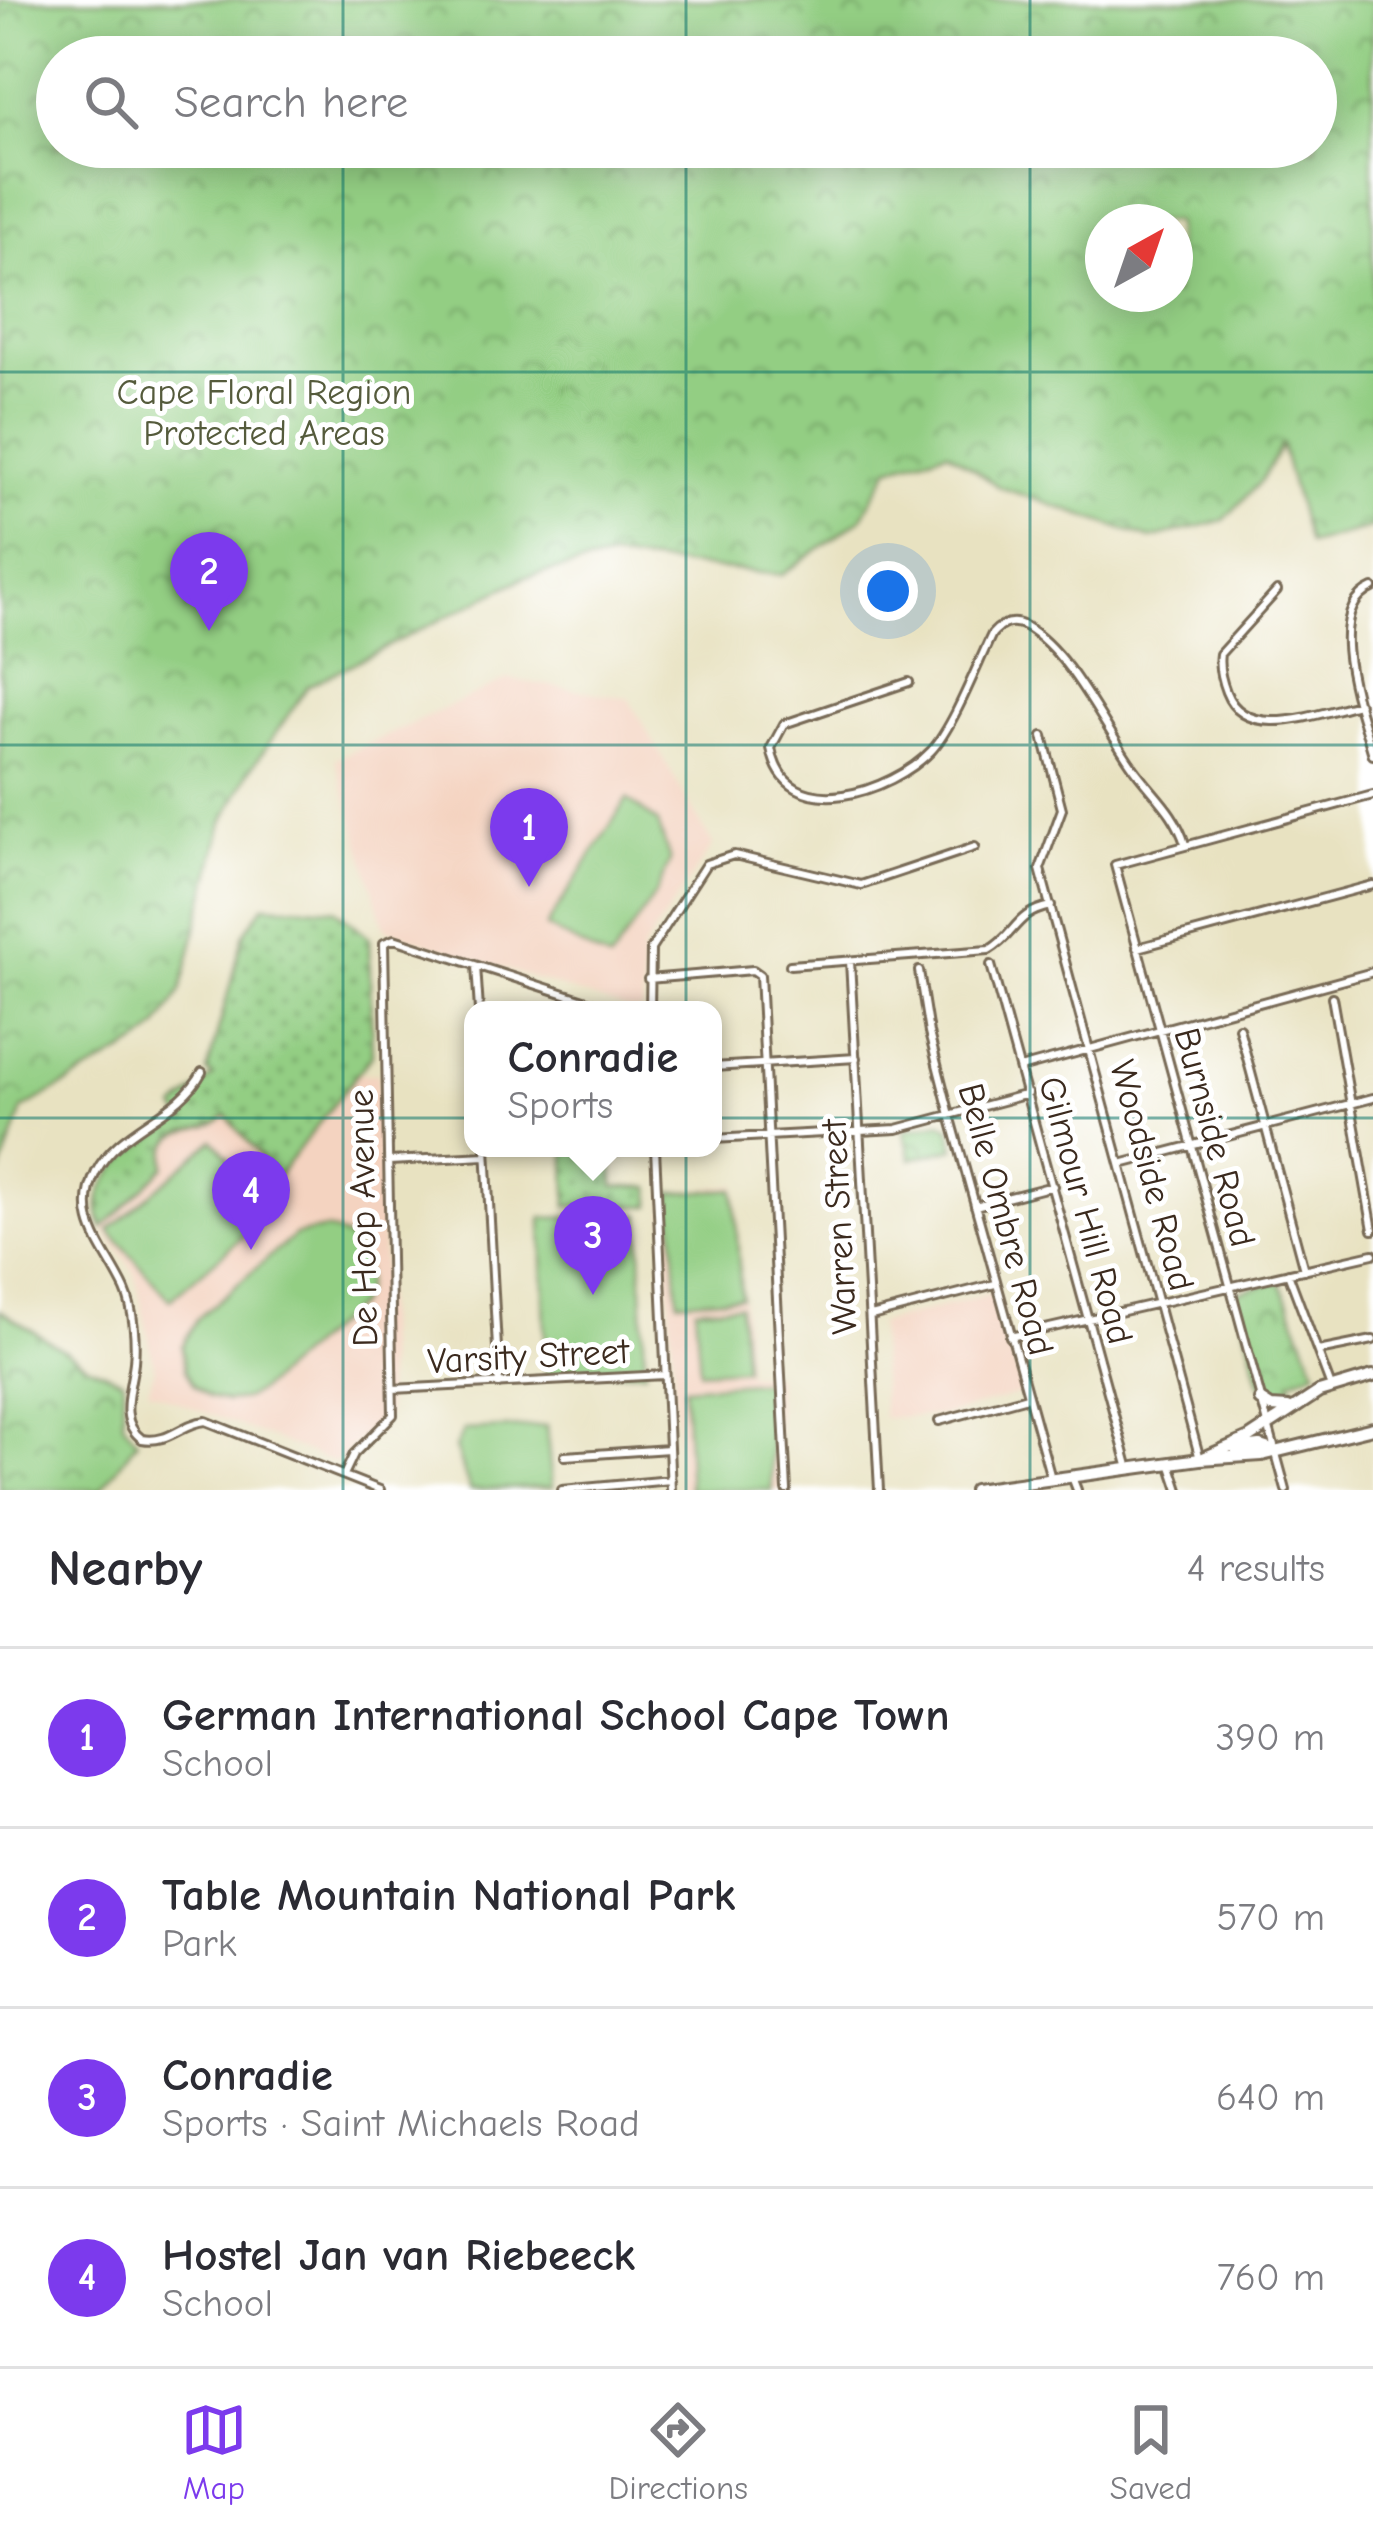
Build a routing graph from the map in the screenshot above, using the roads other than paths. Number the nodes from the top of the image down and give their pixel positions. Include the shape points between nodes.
1 (1373, 588) edge
2 (1276, 591) dead end
3 (909, 682) dead end
4 (1359, 704) junction
5 (1043, 736) dead end
6 (1373, 755) edge
7 (1373, 795) edge
8 (1186, 845) junction
9 (975, 847) dead end
10 (1373, 885) edge
11 (1051, 906) junction
12 (1137, 948) junction
13 (850, 961) junction
14 (790, 965) dead end
15 (991, 965) dead end
16 (476, 966) junction
17 (919, 971) dead end
18 (1373, 972) edge
19 (648, 979) junction
20 (570, 996) junction
21 (1332, 997) dead end
22 (478, 1001) edge
23 (569, 1001) edge
24 (586, 1001) edge
25 (649, 1001) edge
26 (1238, 1028) dead end
27 (1159, 1029) junction
28 (1090, 1048) junction
29 (856, 1058) junction
30 (765, 1065) junction
31 (722, 1067) edge
32 (1020, 1068) junction
33 (202, 1072) dead end
34 (1028, 1094) junction
35 (1373, 1099) edge
36 (1351, 1105) junction
37 (950, 1115) junction
38 (1265, 1126) junction
39 (860, 1131) junction
40 (769, 1136) junction
41 (722, 1139) edge
42 (1191, 1146) junction
43 (464, 1154) edge
44 (486, 1157) edge
45 (655, 1157) edge
46 (388, 1161) junction
47 (1121, 1164) junction
48 (1054, 1186) junction
49 (975, 1206) junction
50 (1373, 1230) edge
51 (1373, 1254) edge
52 (1304, 1270) junction
53 (1288, 1273) junction
54 (996, 1284) junction
55 (1229, 1288) junction
56 (1160, 1304) junction
57 (871, 1316) junction
58 (1089, 1319) junction
59 (1010, 1337) junction
60 (1373, 1340) edge
61 (1318, 1351) junction
62 (666, 1375) junction
63 (1373, 1376) edge
64 (499, 1384) junction
65 (1331, 1387) junction
66 (393, 1390) junction
67 (1027, 1396) junction
68 (1260, 1400) junction
69 (1291, 1407) junction
70 (939, 1421) dead end
71 (1267, 1425) junction
72 (1373, 1428) edge
73 (1227, 1448) junction
74 (669, 1449) junction
75 (1275, 1451) junction
76 (565, 1456) dead end
77 (1200, 1459) junction
78 (1170, 1463) junction
79 (1129, 1469) junction
80 (344, 1475) junction
81 (1072, 1477) junction
82 (671, 1480) junction
83 (1052, 1480) junction
84 (995, 1489) edge
85 (380, 1490) edge
86 (562, 1490) edge
87 (671, 1490) edge
88 (787, 1490) edge
89 (879, 1490) edge
90 (974, 1490) edge
91 (1076, 1490) edge
92 (1179, 1490) edge
93 (1286, 1490) edge

1 - 4 street via 1354,602 1345,642
2 - 4 street via 1220,654 1231,702 1262,722
3 - 8 street via 784,724 772,748 781,774 794,789 819,796 854,793 907,771 938,742 992,634 1016,623 1074,677 1177,820
4 - 6 street
5 - 11 street, Woodside Road via 1062,809 1040,864
7 - 8 street
8 - 12 street, Burnside Road via 1115,863
9 - 19 street via 861,885 734,855 714,859 651,950
10 - 12 street
11 - 13 street via 1024,914 989,950
11 - 28 street, Woodside Road
12 - 27 street, Burnside Road
13 - 14 street
13 - 29 street, Warren Street
15 - 32 street, Gilmour Hill Road
16 - 20 street
16 - 22 street
16 - 46 street, De Hoop Avenue via 385,941
17 - 37 street, Belle Ombre Road
18 - 27 street
19 - 25 street
19 - 30 street via 758,972
20 - 23 street
20 - 24 street
21 - 36 street
26 - 38 street
27 - 28 street
27 - 42 street, Burnside Road
28 - 32 street
28 - 47 street, Woodside Road
29 - 30 street
29 - 39 street, Warren Street
30 - 31 street
30 - 40 street
32 - 34 street, Gilmour Hill Road
33 - 80 street via 189,1093 112,1150 88,1194 92,1234 130,1309 130,1426 142,1439 159,1441 206,1421
34 - 37 street
34 - 48 street, Gilmour Hill Road
35 - 36 street
36 - 38 street
36 - 50 street
37 - 39 street
37 - 49 street, Belle Ombre Road
38 - 42 street
38 - 52 street
39 - 40 street
39 - 57 street, Warren Street
40 - 41 street
40 - 88 street
42 - 47 street
42 - 55 street, Burnside Road
43 - 46 street
44 - 64 street
45 - 62 street
46 - 66 street, De Hoop Avenue
47 - 56 street, Woodside Road
48 - 49 street
48 - 58 street, Gilmour Hill Road
49 - 54 street, Belle Ombre Road
51 - 52 street
52 - 53 street
53 - 55 street
53 - 61 street
54 - 57 street
54 - 59 street, Belle Ombre Road
55 - 56 street
55 - 68 street, Burnside Road
56 - 58 street
56 - 77 street, Woodside Road
57 - 89 street, Warren Street
58 - 59 street
58 - 79 street, Gilmour Hill Road
59 - 67 street, Belle Ombre Road
60 - 61 street
61 - 65 street
62 - 64 street, Varsity Street
62 - 74 street
63 - 65 main road
64 - 66 street, Varsity Street
65 - 69 main road
66 - 80 street, De Hoop Avenue via 391,1420 354,1454
67 - 70 street
67 - 83 street, Belle Ombre Road
68 - 69 main road
68 - 71 street, Burnside Road
69 - 71 main road
71 - 73 main road
71 - 75 street, Burnside Road
72 - 75 main road
73 - 75 main road
73 - 77 main road
74 - 76 street
74 - 82 street
75 - 77 main road
75 - 93 street, Burnside Road
77 - 78 main road
78 - 79 main road
78 - 92 street
79 - 81 main road
80 - 85 street
81 - 83 main road
81 - 91 street
82 - 86 street
82 - 87 street
83 - 84 main road
84 - 90 main road

